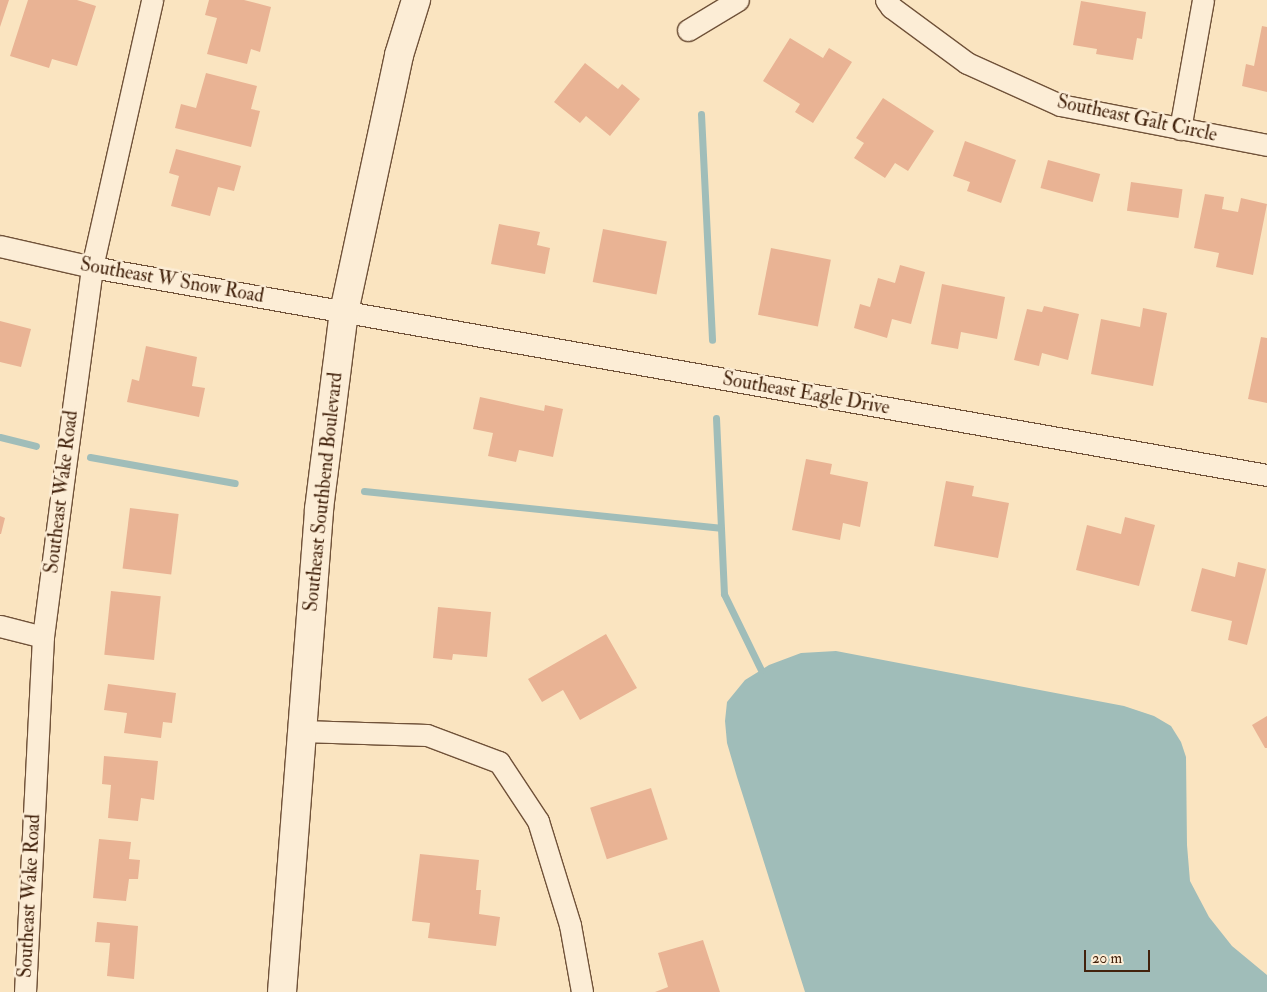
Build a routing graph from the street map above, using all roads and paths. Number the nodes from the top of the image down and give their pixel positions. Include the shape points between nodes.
1 (152, 0) edge
2 (416, 0) edge
3 (738, 0) edge
4 (886, 0) edge
5 (1203, 0) edge
6 (688, 30) dead end
7 (1180, 129) junction
8 (1267, 145) edge
9 (0, 246) edge
10 (92, 268) junction
11 (344, 312) junction
12 (1267, 475) edge
13 (0, 626) edge
14 (43, 637) junction
15 (301, 730) junction
16 (24, 992) edge
17 (282, 992) edge
18 (582, 992) edge

1 - 10 street, Southeast Wake Road
2 - 11 street, Southeast Southbend Boulevard via 399,55
3 - 6 street
4 - 7 street, Southeast Galt Circle via 967,63 1060,105
5 - 7 street
7 - 8 street, Southeast Galt Circle
9 - 10 street, Southeast W Snow Road
10 - 11 street, Southeast W Snow Road
10 - 14 street, Southeast Wake Road
11 - 12 street, Southeast Eagle Drive
11 - 15 street, Southeast Southbend Boulevard via 319,509
13 - 14 street
14 - 16 street, Southeast Wake Road
15 - 17 street, Southeast Southbend Boulevard
15 - 18 street via 427,735 499,762 538,821 570,925

